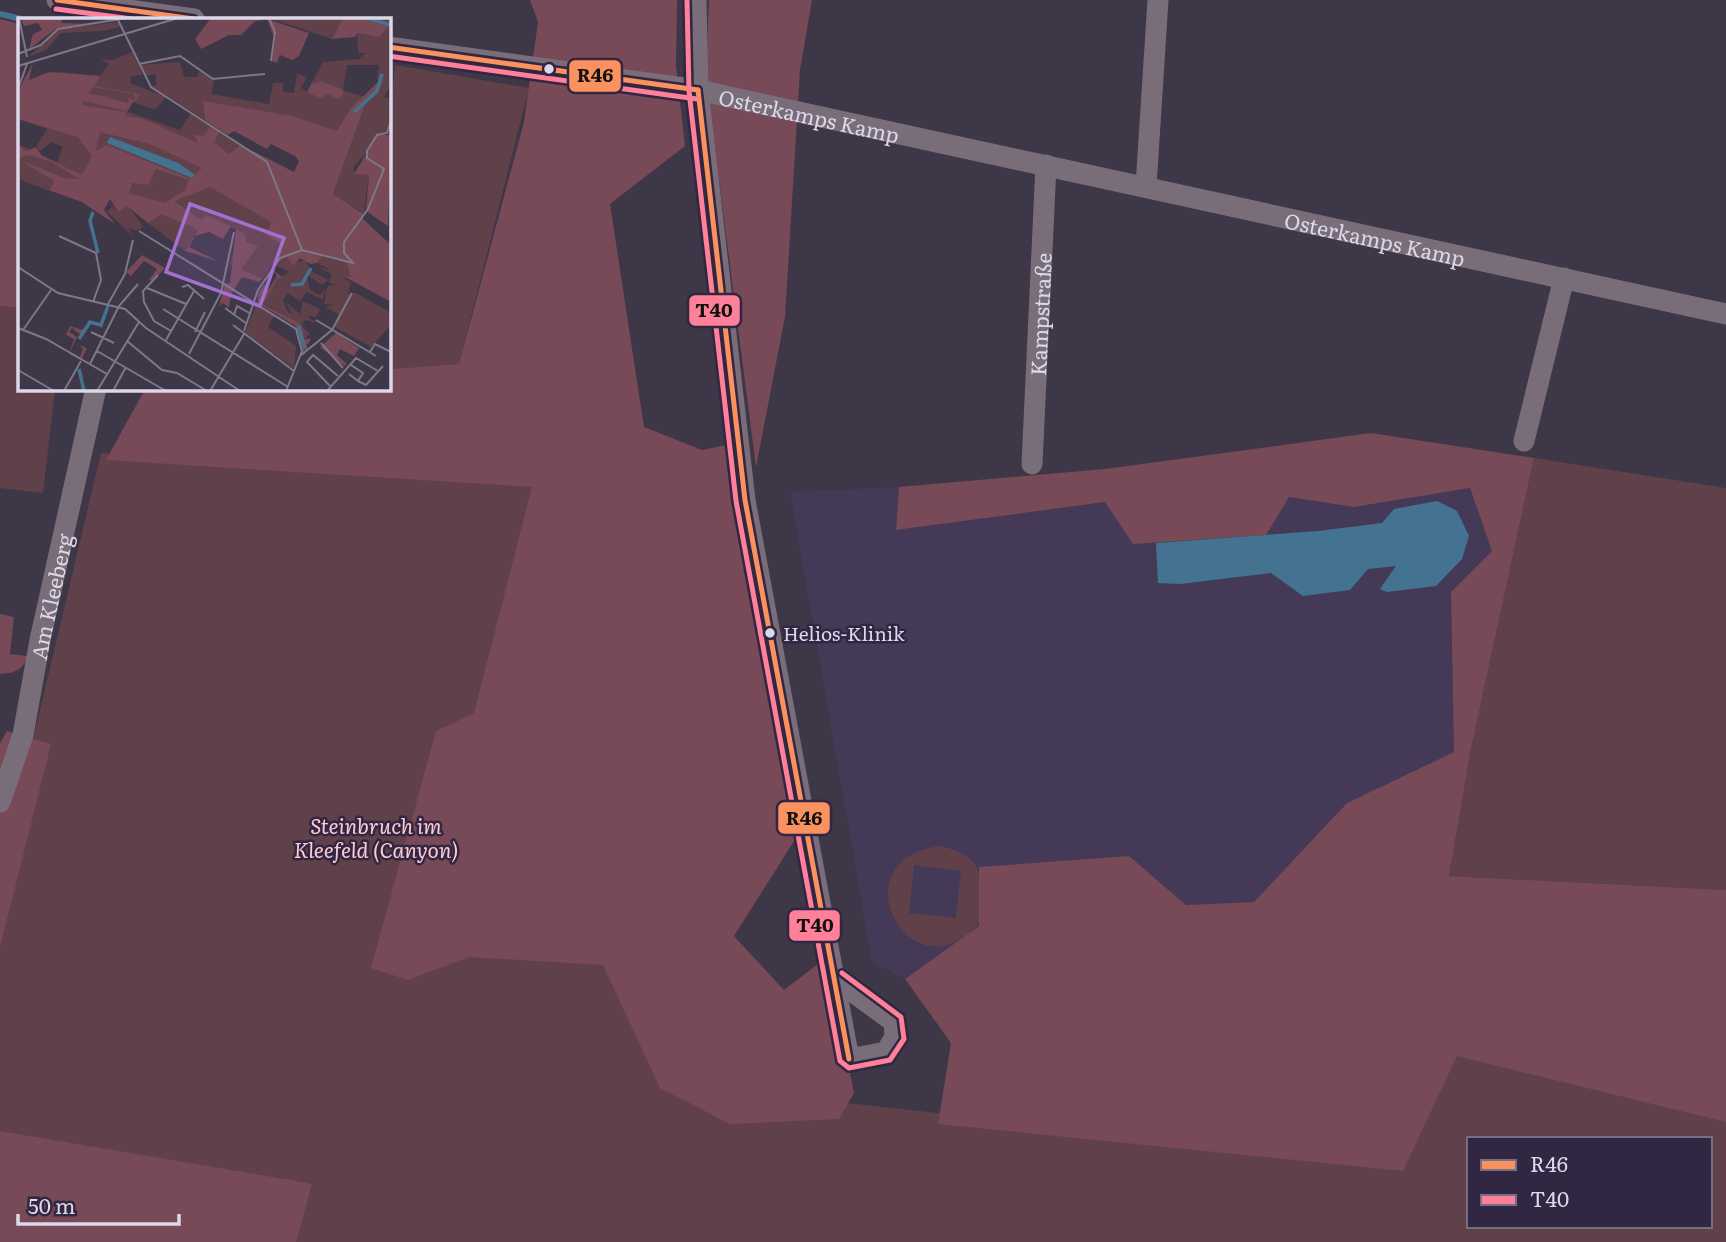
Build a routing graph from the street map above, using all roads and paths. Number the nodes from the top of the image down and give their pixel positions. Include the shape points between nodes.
1 (696, 0) edge
2 (1157, 0) edge
3 (69, 5) edge
4 (185, 18) edge
5 (390, 47) edge
6 (698, 90) junction
7 (1046, 165) junction
8 (1146, 186) junction
9 (1564, 278) junction
10 (1726, 314) edge
11 (96, 390) edge
12 (1524, 441) dead end
13 (1032, 464) dead end
14 (0, 802) edge
15 (834, 978) dead end

1 - 6 street
2 - 8 street
3 - 4 street
5 - 6 street, Osterkamps Kamp
6 - 7 street, Osterkamps Kamp
6 - 15 street via 745,500
7 - 8 street, Osterkamps Kamp
7 - 13 street, Kampstraße
8 - 9 street, Osterkamps Kamp
9 - 10 street, Osterkamps Kamp
9 - 12 street
11 - 14 street, Am Kleeberg via 23,735

